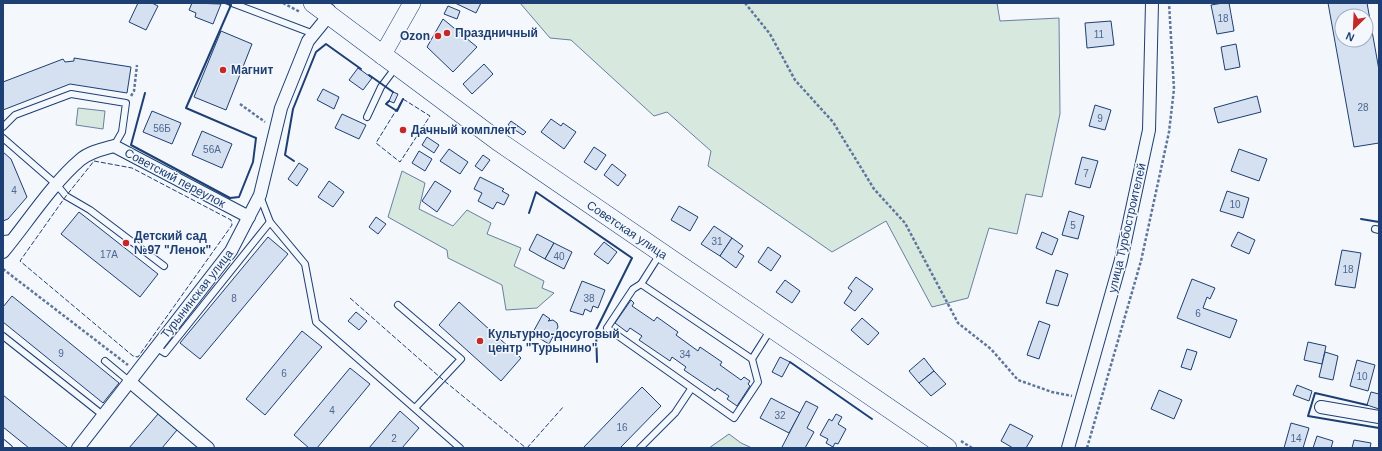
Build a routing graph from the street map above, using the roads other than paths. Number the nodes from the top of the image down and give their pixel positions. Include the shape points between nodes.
1 (232, 3) edge
2 (313, 3) edge
3 (412, 3) edge
4 (1152, 3) edge
5 (329, 9) edge
6 (314, 34) junction
7 (389, 61) junction
8 (367, 117) dead end
9 (3, 127) edge
10 (3, 138) edge
11 (114, 146) junction
12 (57, 185) junction
13 (260, 195) junction
14 (249, 217) junction
15 (270, 222) junction
16 (15, 238) junction
17 (3, 239) edge
18 (3, 252) edge
19 (661, 253) junction
20 (164, 266) dead end
21 (641, 284) junction
22 (398, 305) dead end
23 (772, 328) junction
24 (3, 336) edge
25 (155, 347) junction
26 (752, 359) junction
27 (105, 361) dead end
28 (129, 381) junction
29 (691, 389) junction
30 (1321, 407) dead end
31 (415, 408) junction
32 (104, 416) junction
33 (1379, 418) edge
34 (3, 443) edge
35 (9, 448) edge
36 (78, 448) edge
37 (208, 448) edge
38 (460, 448) edge
39 (640, 448) edge
40 (947, 448) edge
41 (1068, 448) edge

1 - 6 lane
2 - 5 main road, Советская улица
3 - 7 street
4 - 41 street, улица Турбостроителей via 1149,130 1121,260
5 - 6 street, Турынинская улица
5 - 7 main road, Советская улица
6 - 13 street, Турынинская улица via 308,41 281,108
7 - 8 lane via 381,87
7 - 19 main road, Советская улица via 498,141
9 - 11 lane via 15,115 71,94 126,103 122,132
10 - 12 lane
11 - 12 street, Советский переулок via 81,159
11 - 14 street, Советский переулок
12 - 16 street, Советский переулок
12 - 20 lane via 66,196 90,210
13 - 14 street, Турынинская улица
13 - 15 lane
14 - 25 street, Турынинская улица via 231,251
15 - 25 lane via 165,353
15 - 31 lane via 304,264 316,322
16 - 17 lane
16 - 18 street, Советский переулок
19 - 21 lane
19 - 23 main road, Советская улица
21 - 26 lane
21 - 29 lane via 633,289 607,328
22 - 31 lane via 460,359
23 - 26 lane
23 - 40 main road, Советская улица
24 - 32 lane
25 - 28 street, Турынинская улица
26 - 29 lane via 758,382 734,418
27 - 28 lane
28 - 32 street, Турынинская улица
28 - 37 street
29 - 39 lane via 675,413
30 - 33 street
31 - 38 lane
32 - 36 street, Турынинская улица
34 - 35 lane

